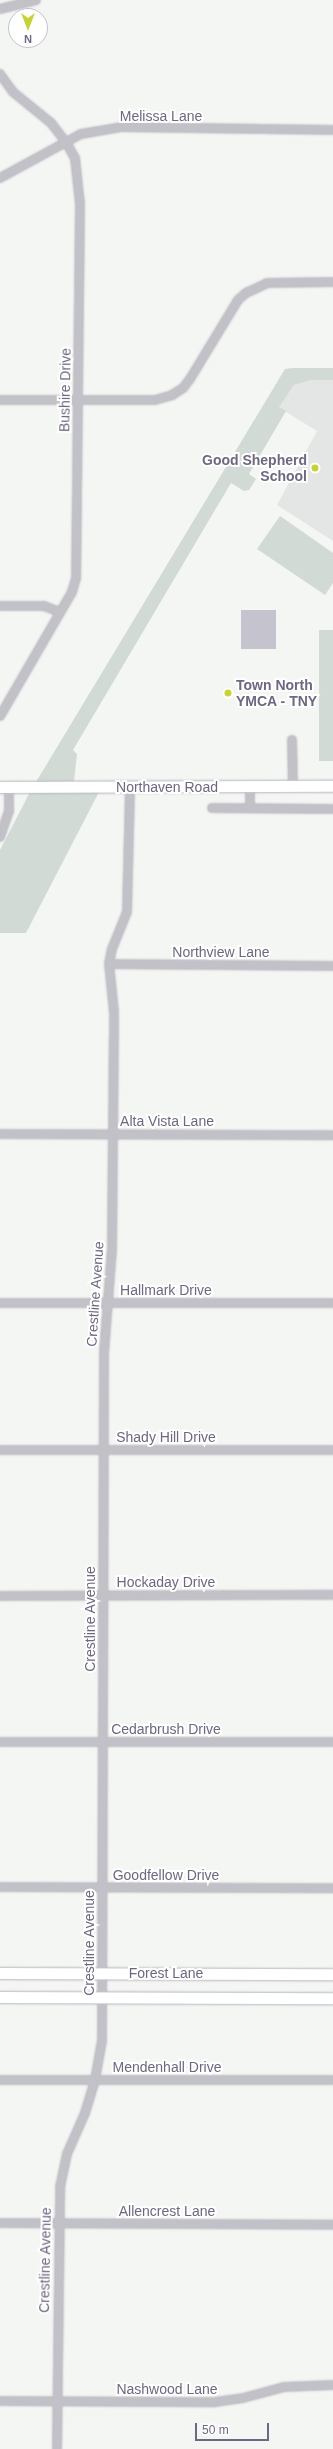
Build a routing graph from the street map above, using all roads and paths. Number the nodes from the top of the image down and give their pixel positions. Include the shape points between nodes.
1 (36, 0) edge
2 (0, 9) edge
3 (0, 74) edge
4 (333, 130) edge
5 (66, 142) junction
6 (0, 178) edge
7 (333, 282) edge
8 (0, 400) edge
9 (78, 401) junction
10 (0, 606) edge
11 (60, 612) junction
12 (0, 716) edge
13 (292, 740) dead end
14 (333, 786) edge
15 (4, 787) edge
16 (130, 787) junction
17 (250, 787) junction
18 (293, 787) junction
19 (212, 808) dead end
20 (250, 808) junction
21 (333, 808) edge
22 (0, 837) edge
23 (109, 964) junction
24 (333, 966) edge
25 (0, 1134) edge
26 (113, 1134) junction
27 (333, 1135) edge
28 (0, 1303) edge
29 (108, 1303) junction
30 (333, 1303) edge
31 (0, 1450) edge
32 (103, 1450) junction
33 (333, 1450) edge
34 (333, 1595) edge
35 (0, 1596) edge
36 (103, 1596) junction
37 (0, 1742) edge
38 (102, 1742) junction
39 (333, 1742) edge
40 (0, 1887) edge
41 (102, 1888) junction
42 (333, 1888) edge
43 (0, 1973) edge
44 (102, 1973) junction
45 (333, 1974) edge
46 (102, 1997) junction
47 (0, 1998) edge
48 (333, 1998) edge
49 (0, 2080) edge
50 (95, 2080) junction
51 (333, 2080) edge
52 (0, 2223) edge
53 (58, 2223) junction
54 (333, 2226) edge
55 (333, 2385) edge
56 (0, 2401) edge
57 (58, 2402) junction
58 (57, 2449) edge

1 - 2 street
3 - 5 street, Bushire Drive via 13,92 51,123
4 - 5 street, Melissa Lane via 122,128 81,134
5 - 6 street, Melissa Lane
5 - 9 street, Bushire Drive via 75,158 78,176
7 - 9 street via 267,283 246,293 238,300 190,379 183,388 172,395 155,400
8 - 9 street
9 - 11 street, Bushire Drive via 76,578 72,592
10 - 11 street via 44,606
11 - 12 street, Bushire Drive
13 - 18 street
14 - 18 main road, Northaven Road
15 - 16 main road, Northaven Road
15 - 22 street via 9,811
16 - 17 main road, Northaven Road
16 - 23 street, Crestline Avenue via 127,912 112,949
17 - 18 main road, Northaven Road
17 - 20 street
19 - 20 street
20 - 21 street
23 - 24 street, Northview Lane
23 - 26 street, Crestline Avenue via 114,1012
25 - 26 street, Alta Vista Lane
26 - 27 street, Alta Vista Lane
26 - 29 street, Crestline Avenue via 112,1249
28 - 29 street, Hallmark Drive
29 - 30 street, Hallmark Drive
29 - 32 street, Crestline Avenue via 104,1353
31 - 32 street, Shady Hill Drive
32 - 33 street, Shady Hill Drive
32 - 36 street, Crestline Avenue
34 - 36 street, Hockaday Drive
35 - 36 street, Hockaday Drive
36 - 38 street, Crestline Avenue
37 - 38 street, Cedarbrush Drive
38 - 39 street, Cedarbrush Drive
38 - 41 street, Crestline Avenue
40 - 41 street, Goodfellow Drive
41 - 42 street, Goodfellow Drive
41 - 44 street, Crestline Avenue
43 - 44 main road, Forest Lane
44 - 45 main road, Forest Lane
44 - 46 street, Crestline Avenue
46 - 47 main road, Forest Lane
46 - 48 main road, Forest Lane
46 - 50 street, Crestline Avenue via 102,2041
49 - 50 street, Mendenhall Drive
50 - 51 street, Mendenhall Drive
50 - 53 street, Crestline Avenue via 68,2154 60,2187
52 - 53 street, Allencrest Lane
53 - 54 street, Allencrest Lane
53 - 57 street, Crestline Avenue
55 - 57 street, Nashwood Lane via 284,2387 243,2398 215,2402
56 - 57 street, Nashwood Lane
57 - 58 street, Crestline Avenue

